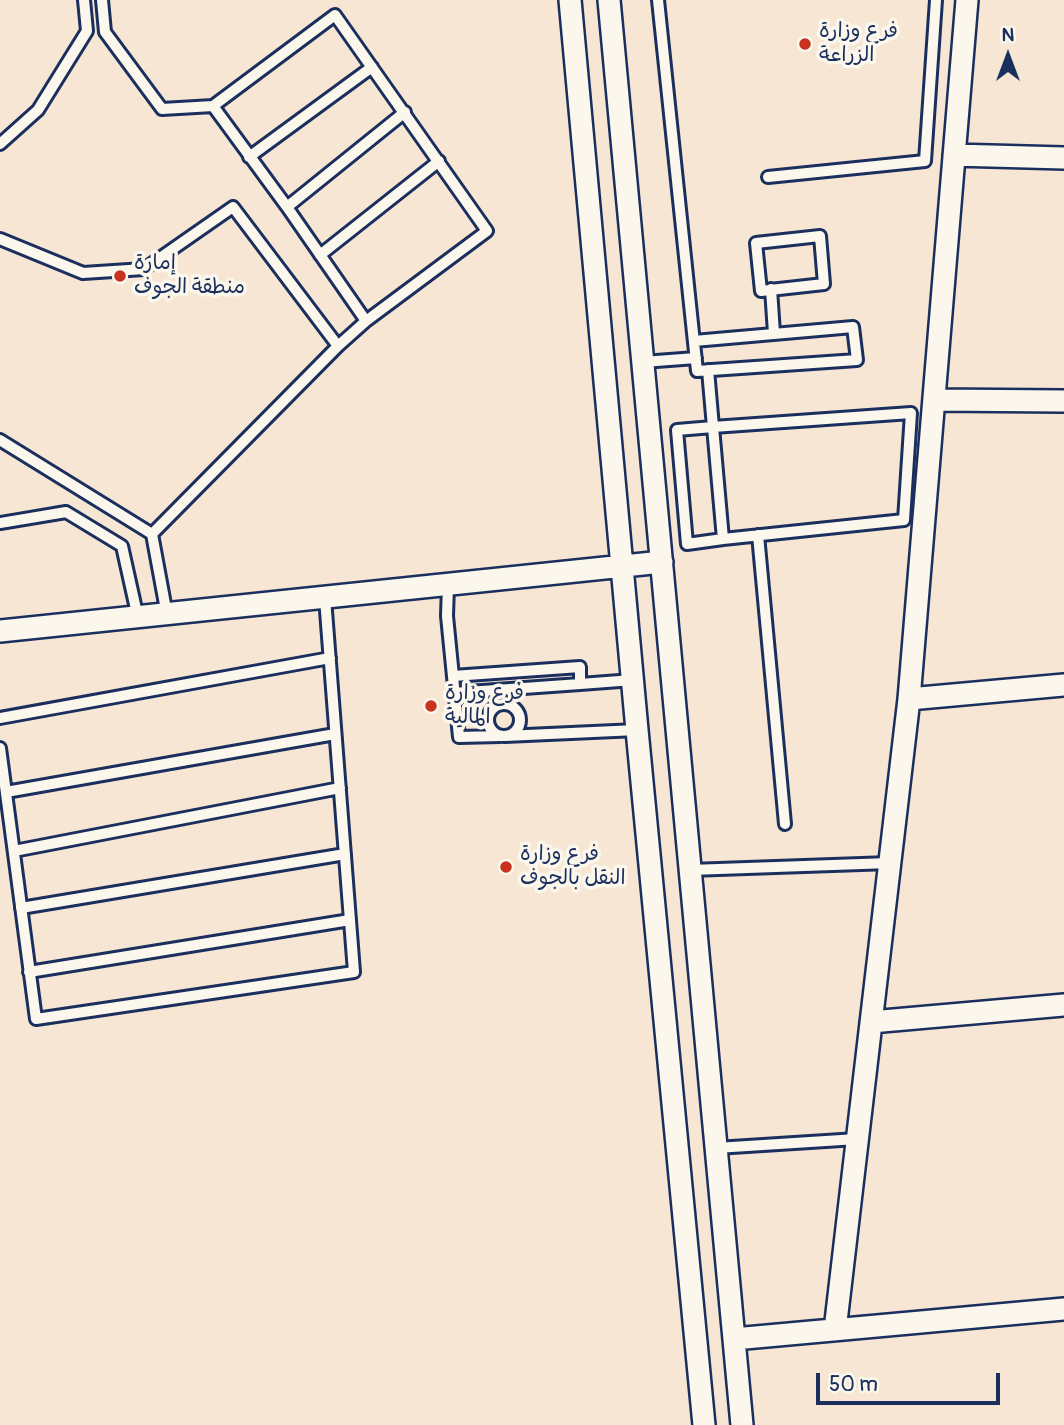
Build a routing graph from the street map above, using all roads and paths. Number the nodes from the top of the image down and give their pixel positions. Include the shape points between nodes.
1 (84, 0) edge
2 (102, 0) edge
3 (570, 0) edge
4 (609, 0) edge
5 (658, 0) edge
6 (936, 0) edge
7 (967, 0) edge
8 (372, 67) junction
9 (213, 106) junction
10 (405, 112) junction
11 (0, 144) edge
12 (954, 155) junction
13 (249, 158) junction
14 (1064, 158) edge
15 (439, 161) junction
16 (768, 177) dead end
17 (287, 207) junction
18 (0, 239) edge
19 (320, 255) junction
20 (771, 289) junction
21 (366, 321) junction
22 (774, 333) junction
23 (694, 341) junction
24 (338, 346) junction
25 (696, 358) junction
26 (643, 362) junction
27 (708, 370) junction
28 (934, 400) junction
29 (1064, 401) edge
30 (713, 427) junction
31 (0, 440) edge
32 (0, 523) edge
33 (152, 534) junction
34 (758, 535) junction
35 (723, 539) junction
36 (662, 562) junction
37 (624, 567) junction
38 (448, 585) junction
39 (325, 598) junction
40 (167, 615) junction
41 (138, 618) junction
42 (0, 631) edge
43 (330, 659) junction
44 (453, 676) junction
45 (633, 680) junction
46 (580, 684) junction
47 (1064, 685) edge
48 (501, 690) junction
49 (454, 693) junction
50 (909, 699) junction
51 (502, 705) junction
52 (0, 718) edge
53 (637, 730) junction
54 (335, 734) junction
55 (503, 736) junction
56 (0, 748) edge
57 (340, 788) junction
58 (6, 792) junction
59 (785, 824) dead end
60 (13, 851) junction
61 (345, 855) junction
62 (890, 863) junction
63 (691, 870) junction
64 (21, 908) junction
65 (349, 920) junction
66 (29, 972) junction
67 (1064, 1005) edge
68 (871, 1022) junction
69 (857, 1139) junction
70 (716, 1149) junction
71 (1064, 1309) edge
72 (835, 1330) junction
73 (734, 1339) junction
74 (704, 1425) edge
75 (742, 1425) edge

1 - 11 lane via 87,31 38,110
2 - 9 lane via 105,32 162,109
3 - 37 street
4 - 26 street
5 - 23 lane
6 - 16 lane via 925,161
7 - 12 street
8 - 9 lane via 335,15
8 - 10 lane
8 - 13 lane
9 - 13 lane
10 - 15 lane
10 - 17 lane
12 - 14 street
12 - 28 street
13 - 17 lane
15 - 19 lane
15 - 21 lane via 488,230
17 - 19 lane
18 - 24 lane via 83,273 144,269 233,207
19 - 21 lane
20 - 20 lane via 824,284 820,236 756,243 761,290
20 - 22 lane
21 - 24 lane
22 - 23 lane
22 - 27 lane via 853,327 856,360
23 - 25 lane
24 - 33 lane
25 - 26 lane
25 - 27 lane via 697,371
26 - 36 street
27 - 30 lane
28 - 29 street
28 - 50 street
30 - 34 lane via 911,413 904,520
30 - 35 lane
30 - 35 lane via 677,430 687,544
31 - 33 lane
32 - 41 lane via 66,512 122,546
33 - 40 lane
34 - 35 lane
34 - 59 lane
36 - 37 street
36 - 63 street
37 - 38 street
37 - 45 street
38 - 39 street
38 - 44 lane
39 - 40 street
39 - 43 lane
40 - 41 street
41 - 42 street
43 - 52 lane
43 - 54 lane
44 - 46 lane via 580,667
44 - 49 lane
45 - 46 lane
45 - 53 street
46 - 48 lane
47 - 50 street
48 - 49 lane
48 - 51 lane
49 - 55 lane via 459,737
50 - 62 street
51 - 55 lane via 488,717 490,729
51 - 55 lane via 512,707 520,717 517,730
53 - 55 lane
53 - 74 street
54 - 57 lane
54 - 58 lane
56 - 58 lane
57 - 60 lane
57 - 61 lane
58 - 60 lane
60 - 64 lane
61 - 64 lane
61 - 65 lane
62 - 63 lane
62 - 68 street
63 - 70 street
64 - 66 lane
65 - 66 lane
65 - 66 lane via 354,972 36,1019
67 - 68 street
68 - 69 street
69 - 70 lane
69 - 72 street
70 - 73 street
71 - 72 street
72 - 73 street
73 - 75 street

